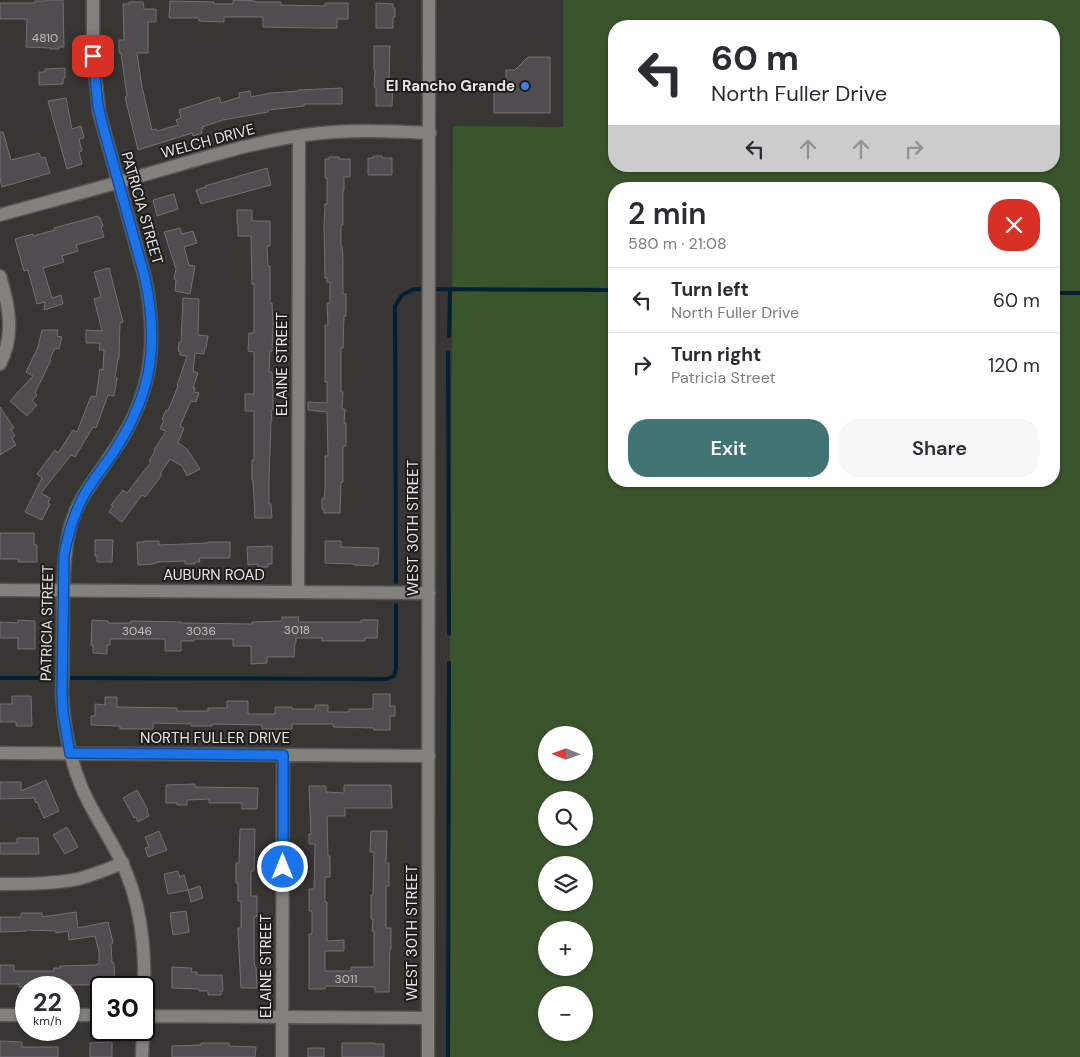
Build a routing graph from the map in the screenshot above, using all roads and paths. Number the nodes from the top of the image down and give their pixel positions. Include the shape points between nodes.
1 (93, 0) edge
2 (429, 0) edge
3 (430, 133) junction
4 (299, 136) junction
5 (118, 183) junction
6 (0, 215) edge
7 (0, 276) edge
8 (0, 364) edge
9 (0, 590) edge
10 (64, 590) junction
11 (298, 592) junction
12 (429, 593) junction
13 (0, 753) edge
14 (70, 753) junction
15 (283, 755) junction
16 (429, 756) junction
17 (123, 863) junction
18 (0, 884) edge
19 (144, 976) edge
20 (0, 1015) edge
21 (15, 1015) edge
22 (282, 1016) junction
23 (155, 1017) edge
24 (428, 1018) junction
25 (143, 1041) edge
26 (142, 1057) edge
27 (282, 1057) edge
28 (428, 1057) edge

1 - 5 street, PATRICIA STREET via 93,56 98,106
2 - 3 street, WEST 30TH STREET
3 - 4 street, WELCH DRIVE via 354,131
3 - 12 street, WEST 30TH STREET
4 - 5 street, WELCH DRIVE via 244,146
4 - 11 street, ELAINE STREET
5 - 6 street, WELCH DRIVE
5 - 10 street, PATRICIA STREET via 149,300 152,327 150,364 144,392 131,422 75,513 64,555
7 - 8 street via 10,324
9 - 10 street, AUBURN ROAD
10 - 11 street, AUBURN ROAD
10 - 14 street, PATRICIA STREET via 62,694
11 - 12 street, AUBURN ROAD
12 - 16 street, WEST 30TH STREET
13 - 14 street, NORTH FULLER DRIVE
14 - 15 street, NORTH FULLER DRIVE
14 - 17 street, PATRICIA STREET via 81,787
15 - 16 street, NORTH FULLER DRIVE
15 - 22 street, ELAINE STREET
16 - 24 street, WEST 30TH STREET
17 - 18 street via 63,882
17 - 19 street, PATRICIA STREET via 134,894 143,939
20 - 21 street
22 - 23 street
22 - 24 street
22 - 27 street, ELAINE STREET
24 - 28 street, WEST 30TH STREET
25 - 26 street

